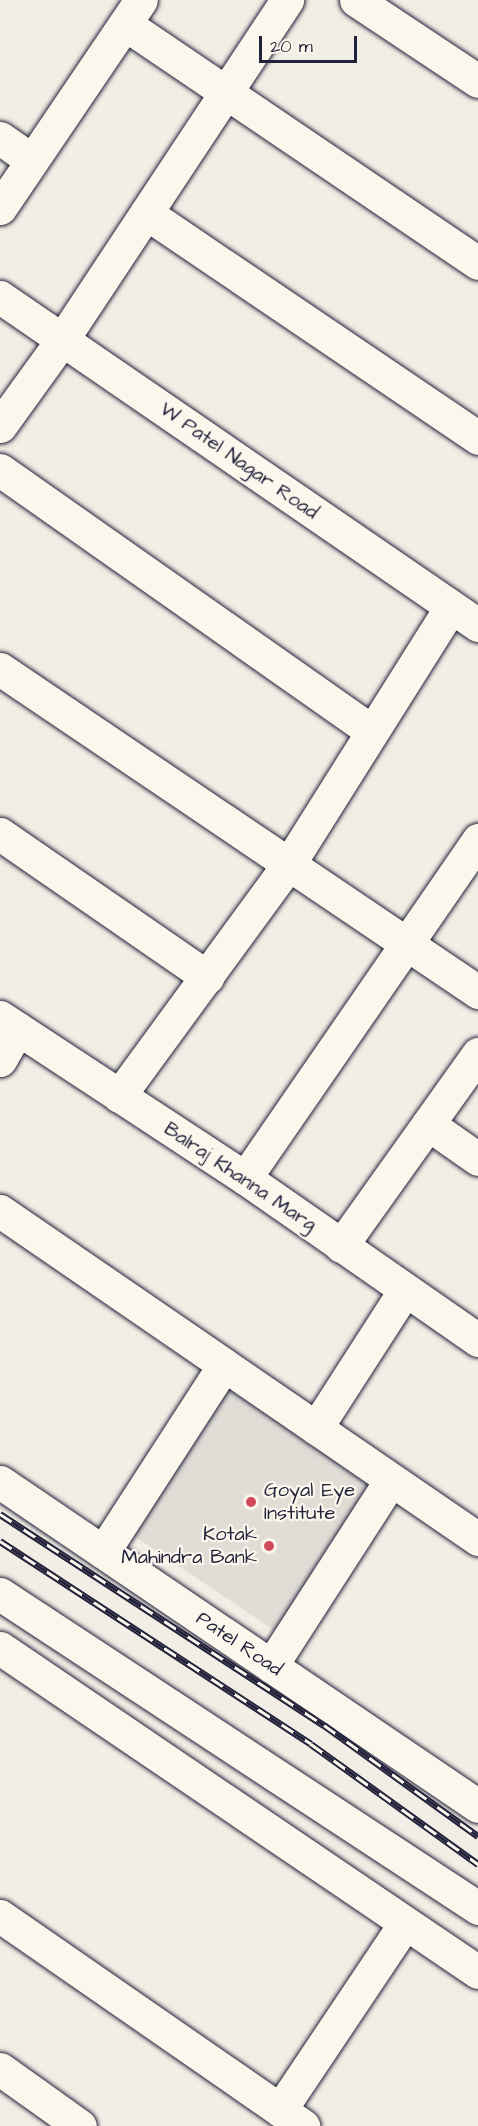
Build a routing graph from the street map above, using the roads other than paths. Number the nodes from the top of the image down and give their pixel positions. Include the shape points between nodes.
1 (287, 0) edge
2 (357, 0) edge
3 (133, 12) edge
4 (478, 81) edge
5 (225, 94) junction
6 (0, 138) edge
7 (32, 160) junction
8 (0, 208) edge
9 (146, 213) junction
10 (478, 263) edge
11 (0, 297) edge
12 (63, 340) junction
13 (0, 426) edge
14 (478, 438) edge
15 (0, 470) edge
16 (451, 607) junction
17 (478, 625) edge
18 (0, 669) edge
19 (372, 731) junction
20 (0, 834) edge
21 (478, 840) edge
22 (289, 864) junction
23 (407, 944) junction
24 (207, 977) junction
25 (478, 992) edge
26 (9, 1023) edge
27 (478, 1054) edge
28 (0, 1060) edge
29 (119, 1096) junction
30 (428, 1124) junction
31 (478, 1159) edge
32 (245, 1178) junction
33 (0, 1211) edge
34 (341, 1246) junction
35 (405, 1290) junction
36 (478, 1340) edge
37 (224, 1365) junction
38 (316, 1428) junction
39 (391, 1480) junction
40 (0, 1482) edge
41 (478, 1539) edge
42 (103, 1552) junction
43 (0, 1594) edge
44 (0, 1648) edge
45 (272, 1666) junction
46 (478, 1806) edge
47 (478, 1908) edge
48 (2, 1920) edge
49 (405, 1923) junction
50 (478, 1972) edge
51 (0, 2069) edge
52 (291, 2118) edge
53 (80, 2126) edge

1 - 5 street
2 - 4 street
3 - 5 street
3 - 7 street
5 - 9 street
5 - 10 street
6 - 7 street
7 - 8 street
9 - 12 street
9 - 14 street
11 - 12 street, W Patel Nagar Road
12 - 13 street
12 - 16 street, W Patel Nagar Road
15 - 19 street
16 - 17 street, W Patel Nagar Road
16 - 19 street
18 - 22 street
19 - 22 street
20 - 24 street
21 - 23 street
22 - 23 street
22 - 24 street
23 - 25 street
23 - 32 street
24 - 29 street
26 - 28 street
26 - 29 street, Balraj Khanna Marg
27 - 30 street
29 - 32 street, Balraj Khanna Marg
30 - 31 street
30 - 34 street
32 - 34 street, Balraj Khanna Marg
33 - 37 street
34 - 35 street, Balraj Khanna Marg
35 - 36 street, Balraj Khanna Marg
35 - 38 street
37 - 38 street
37 - 42 street
38 - 39 street
39 - 41 street
39 - 45 street
40 - 42 street, Patel Road
42 - 45 street, Patel Road
43 - 47 street
44 - 49 street
45 - 46 street, Patel Road
48 - 52 street
49 - 50 street
49 - 52 street
51 - 53 street

